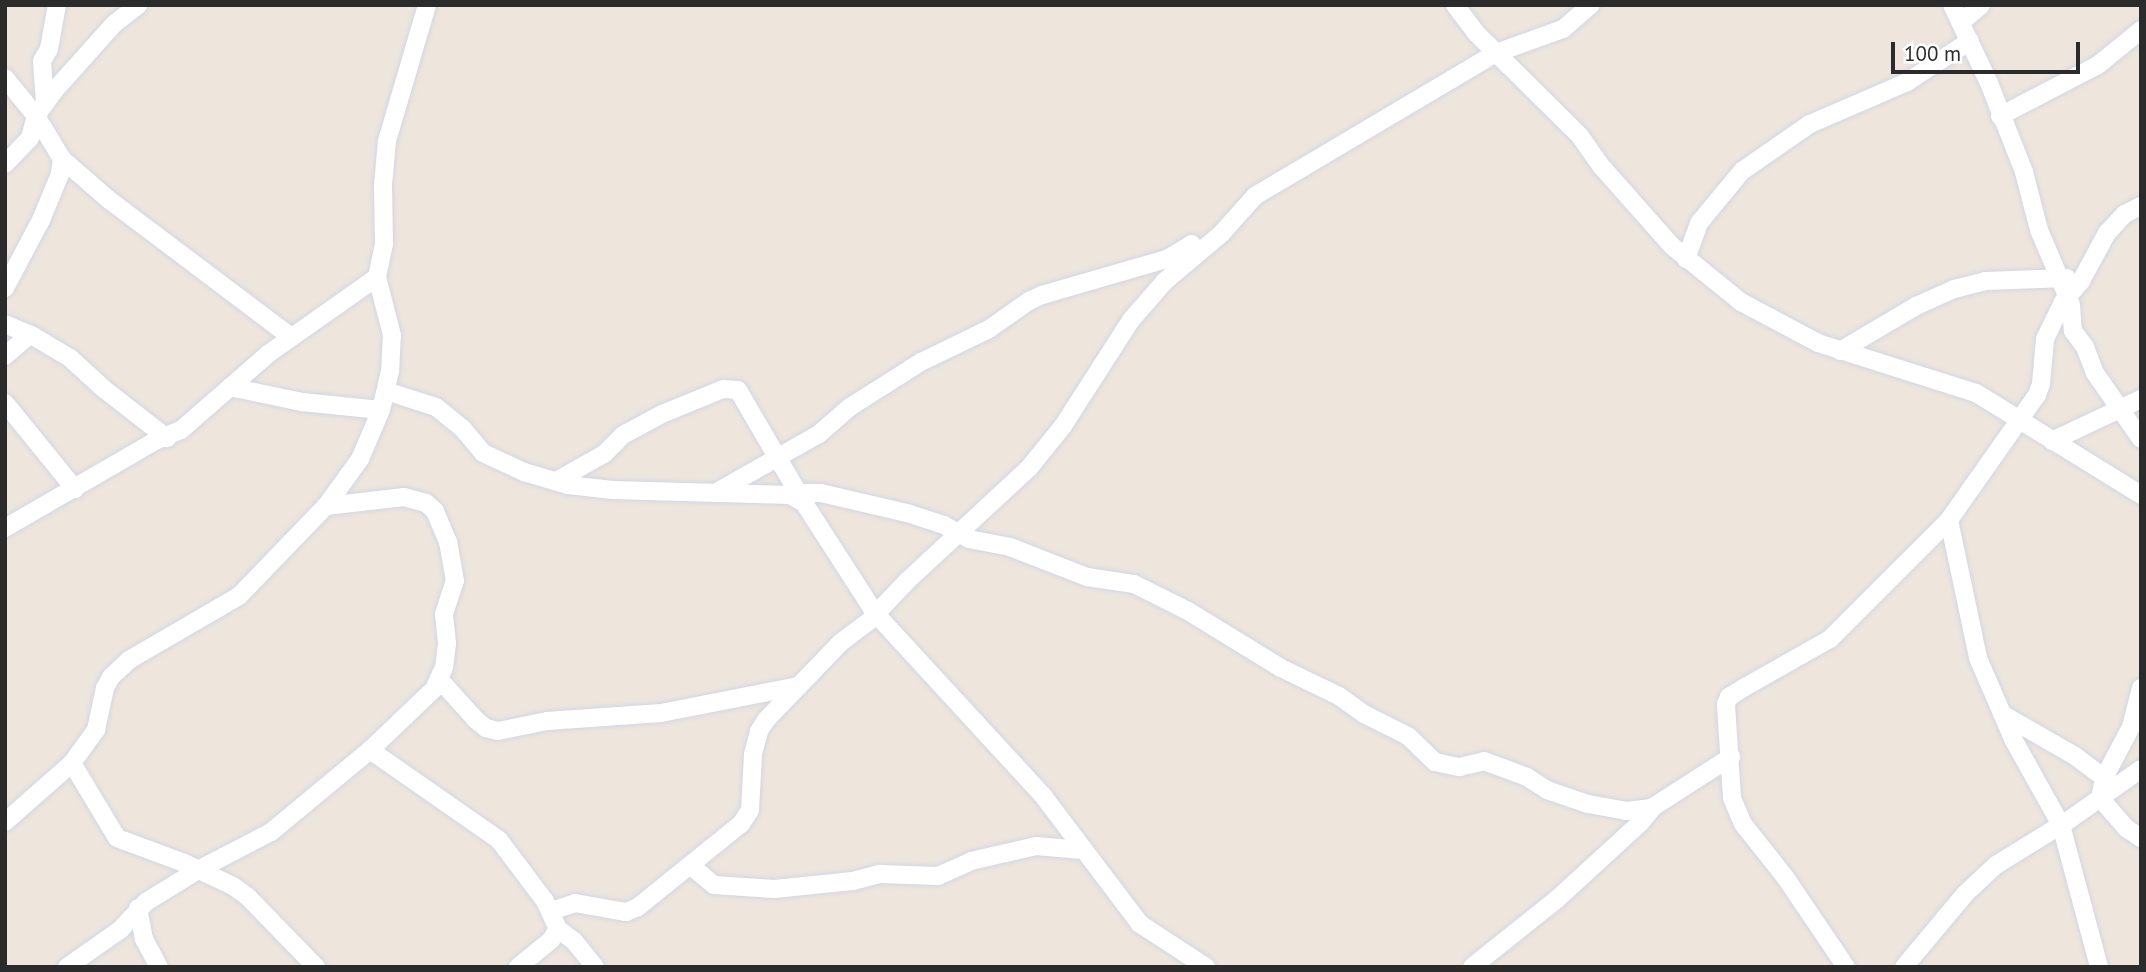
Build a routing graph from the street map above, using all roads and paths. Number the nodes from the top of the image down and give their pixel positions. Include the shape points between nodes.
1 (57, 5) edge
2 (138, 5) edge
3 (426, 5) edge
4 (1455, 5) edge
5 (1591, 5) edge
6 (1952, 5) edge
7 (1981, 5) edge
8 (1961, 22) junction
9 (2141, 30) edge
10 (1970, 41) junction
11 (1496, 53) junction
12 (5, 78) edge
13 (41, 109) junction
14 (2000, 116) junction
15 (62, 159) junction
16 (5, 164) edge
17 (2141, 206) edge
18 (1232, 222) junction
19 (1686, 259) junction
20 (2059, 276) junction
21 (377, 278) junction
22 (2081, 281) junction
23 (5, 288) edge
24 (2067, 296) junction
25 (5, 324) edge
26 (30, 334) junction
27 (291, 337) junction
28 (1840, 351) junction
29 (5, 356) edge
30 (230, 387) junction
31 (386, 391) junction
32 (2141, 398) edge
33 (5, 403) edge
34 (2119, 409) junction
35 (381, 410) junction
36 (2021, 420) junction
37 (167, 438) junction
38 (2141, 439) edge
39 (2052, 441) junction
40 (778, 459) junction
41 (556, 481) junction
42 (75, 489) junction
43 (715, 493) junction
44 (2141, 495) edge
45 (801, 498) junction
46 (326, 506) junction
47 (1949, 520) junction
48 (5, 528) edge
49 (961, 534) junction
50 (875, 614) junction
51 (439, 679) junction
52 (799, 685) junction
53 (2141, 688) edge
54 (2002, 714) junction
55 (370, 750) junction
56 (1731, 757) junction
57 (72, 763) junction
58 (2141, 769) edge
59 (2104, 778) junction
60 (2099, 798) junction
61 (1652, 808) junction
62 (5, 822) edge
63 (2061, 825) junction
64 (2141, 838) edge
65 (1082, 850) junction
66 (690, 866) junction
67 (198, 870) junction
68 (138, 908) junction
69 (551, 911) junction
70 (558, 929) junction
71 (516, 965) edge
72 (67, 967) edge
73 (159, 967) edge
74 (316, 967) edge
75 (595, 967) edge
76 (1206, 967) edge
77 (1472, 967) edge
78 (1846, 967) edge
79 (1904, 967) edge
80 (2099, 967) edge

1 - 13 street via 49,49 42,61
2 - 13 street via 114,24
3 - 21 street via 387,141 384,244
4 - 11 street
5 - 11 street via 1551,36 1529,39
6 - 8 street
7 - 8 street
8 - 10 street
9 - 14 street via 2098,65
10 - 14 street
10 - 19 street via 1907,82 1810,124 1742,171 1699,223
11 - 18 street via 1279,180 1255,196
11 - 19 street via 1580,135 1646,219
12 - 13 street
13 - 15 street
13 - 16 street via 30,138
14 - 20 street
15 - 23 street via 41,220
15 - 27 street
17 - 22 street via 2125,214 2107,233
18 - 40 street via 1167,259 1029,301 989,330 921,362
18 - 49 street via 1165,281 1131,320 1063,426 1030,468
19 - 28 street via 1752,309
20 - 22 street
20 - 24 street
20 - 28 street via 1985,281 1954,289
21 - 27 street
21 - 31 street via 392,335
22 - 24 street
24 - 34 street via 2073,331
24 - 36 street via 2045,339 2037,395
25 - 26 street
26 - 29 street
26 - 37 street via 70,358
27 - 30 street
28 - 36 street via 1976,393
30 - 35 street via 302,402
30 - 37 street
31 - 35 street
31 - 41 street via 436,407 483,453
32 - 34 street
33 - 42 street
34 - 38 street
34 - 39 street
35 - 46 street via 359,459
36 - 39 street
36 - 47 street
37 - 42 street
39 - 44 street
40 - 41 street via 738,390 723,390 643,424
40 - 43 street
40 - 45 street
41 - 43 street via 612,490
42 - 48 street
43 - 45 street
45 - 49 street via 821,493 907,513
45 - 50 street
46 - 51 street via 404,497 426,503 435,511 448,542 455,581 444,614 447,643
46 - 57 street via 239,596 129,660 111,677 96,730
47 - 54 street via 1978,658
47 - 56 street via 1830,639 1729,697
49 - 50 street
49 - 61 street via 1044,558 1087,578 1140,587 1398,730 1435,762 1459,767 1484,761 1588,803 1626,811
50 - 52 street
50 - 65 street via 1044,797
51 - 52 street via 476,720 498,731 547,720 662,713
51 - 55 street
52 - 66 street via 759,731 750,810 741,824
53 - 59 street via 2131,727
54 - 59 street
54 - 63 street
55 - 67 street via 271,832
55 - 69 street via 499,840
56 - 61 street
56 - 78 street via 1732,798 1743,824
57 - 62 street
57 - 67 street via 117,838
58 - 60 street
59 - 60 street
60 - 63 street
60 - 64 street
61 - 77 street via 1556,900
63 - 79 street via 1996,865 1965,894
63 - 80 street
65 - 66 street via 1036,846 971,861 939,876 880,874 774,889 714,885
65 - 76 street via 1140,924
66 - 69 street via 626,912 575,903
67 - 68 street
67 - 74 street via 247,896
68 - 72 street via 121,929
68 - 73 street via 144,939
69 - 70 street
70 - 71 street via 551,940
70 - 75 street via 575,941

